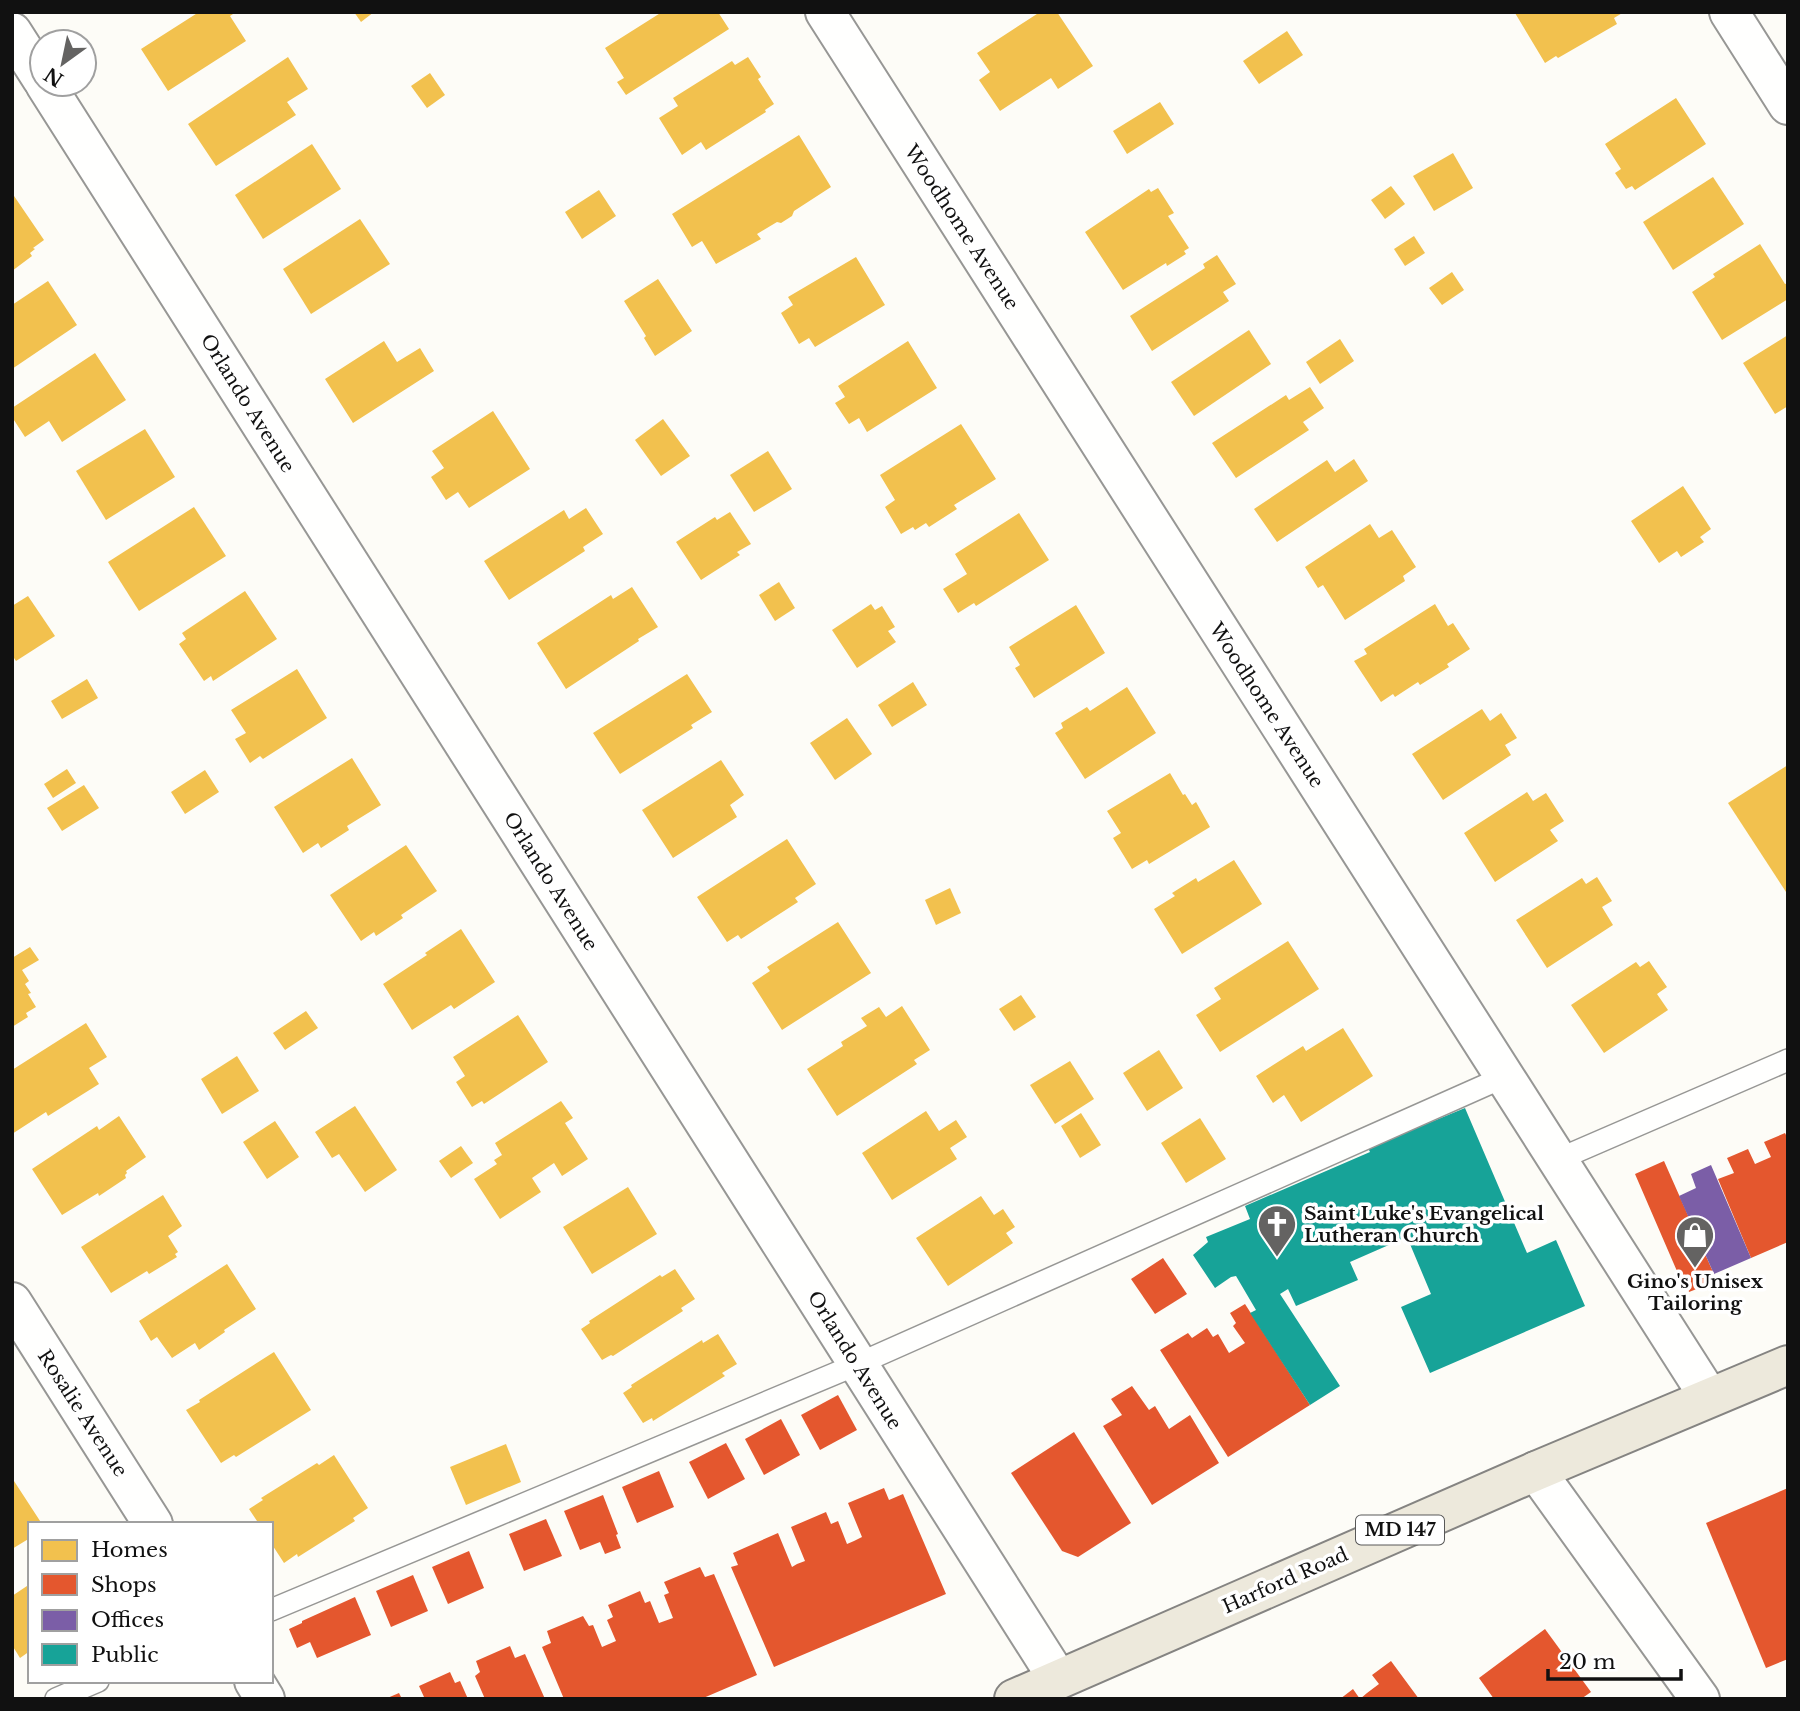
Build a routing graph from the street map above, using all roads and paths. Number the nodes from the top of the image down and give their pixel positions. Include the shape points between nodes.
1 (825, 12) edge
2 (1729, 12) edge
3 (12, 32) edge
4 (28, 57) edge
5 (54, 98) edge
6 (1788, 105) edge
7 (1788, 1060) edge
8 (1504, 1077) junction
9 (1557, 1160) junction
10 (12, 1302) edge
11 (858, 1364) junction
12 (1788, 1365) edge
13 (1709, 1397) junction
14 (1536, 1471) junction
15 (152, 1522) edge
16 (273, 1608) edge
17 (1058, 1679) junction
18 (94, 1683) edge
19 (255, 1683) edge
20 (56, 1699) edge
21 (265, 1699) edge
22 (1014, 1699) edge
23 (1700, 1699) edge

1 - 8 street, Woodhome Avenue
2 - 6 street
3 - 4 street
5 - 11 street, Orlando Avenue
7 - 9 lane
8 - 9 street, Woodhome Avenue
8 - 11 lane
9 - 13 street, Woodhome Avenue
10 - 15 street, Rosalie Avenue
11 - 16 lane
11 - 17 street, Orlando Avenue
12 - 13 main road, Harford Road / MD 147
13 - 14 main road, Harford Road / MD 147
14 - 17 main road, Harford Road / MD 147
14 - 23 street
17 - 22 main road, Harford Road / MD 147
18 - 20 lane
19 - 21 street

